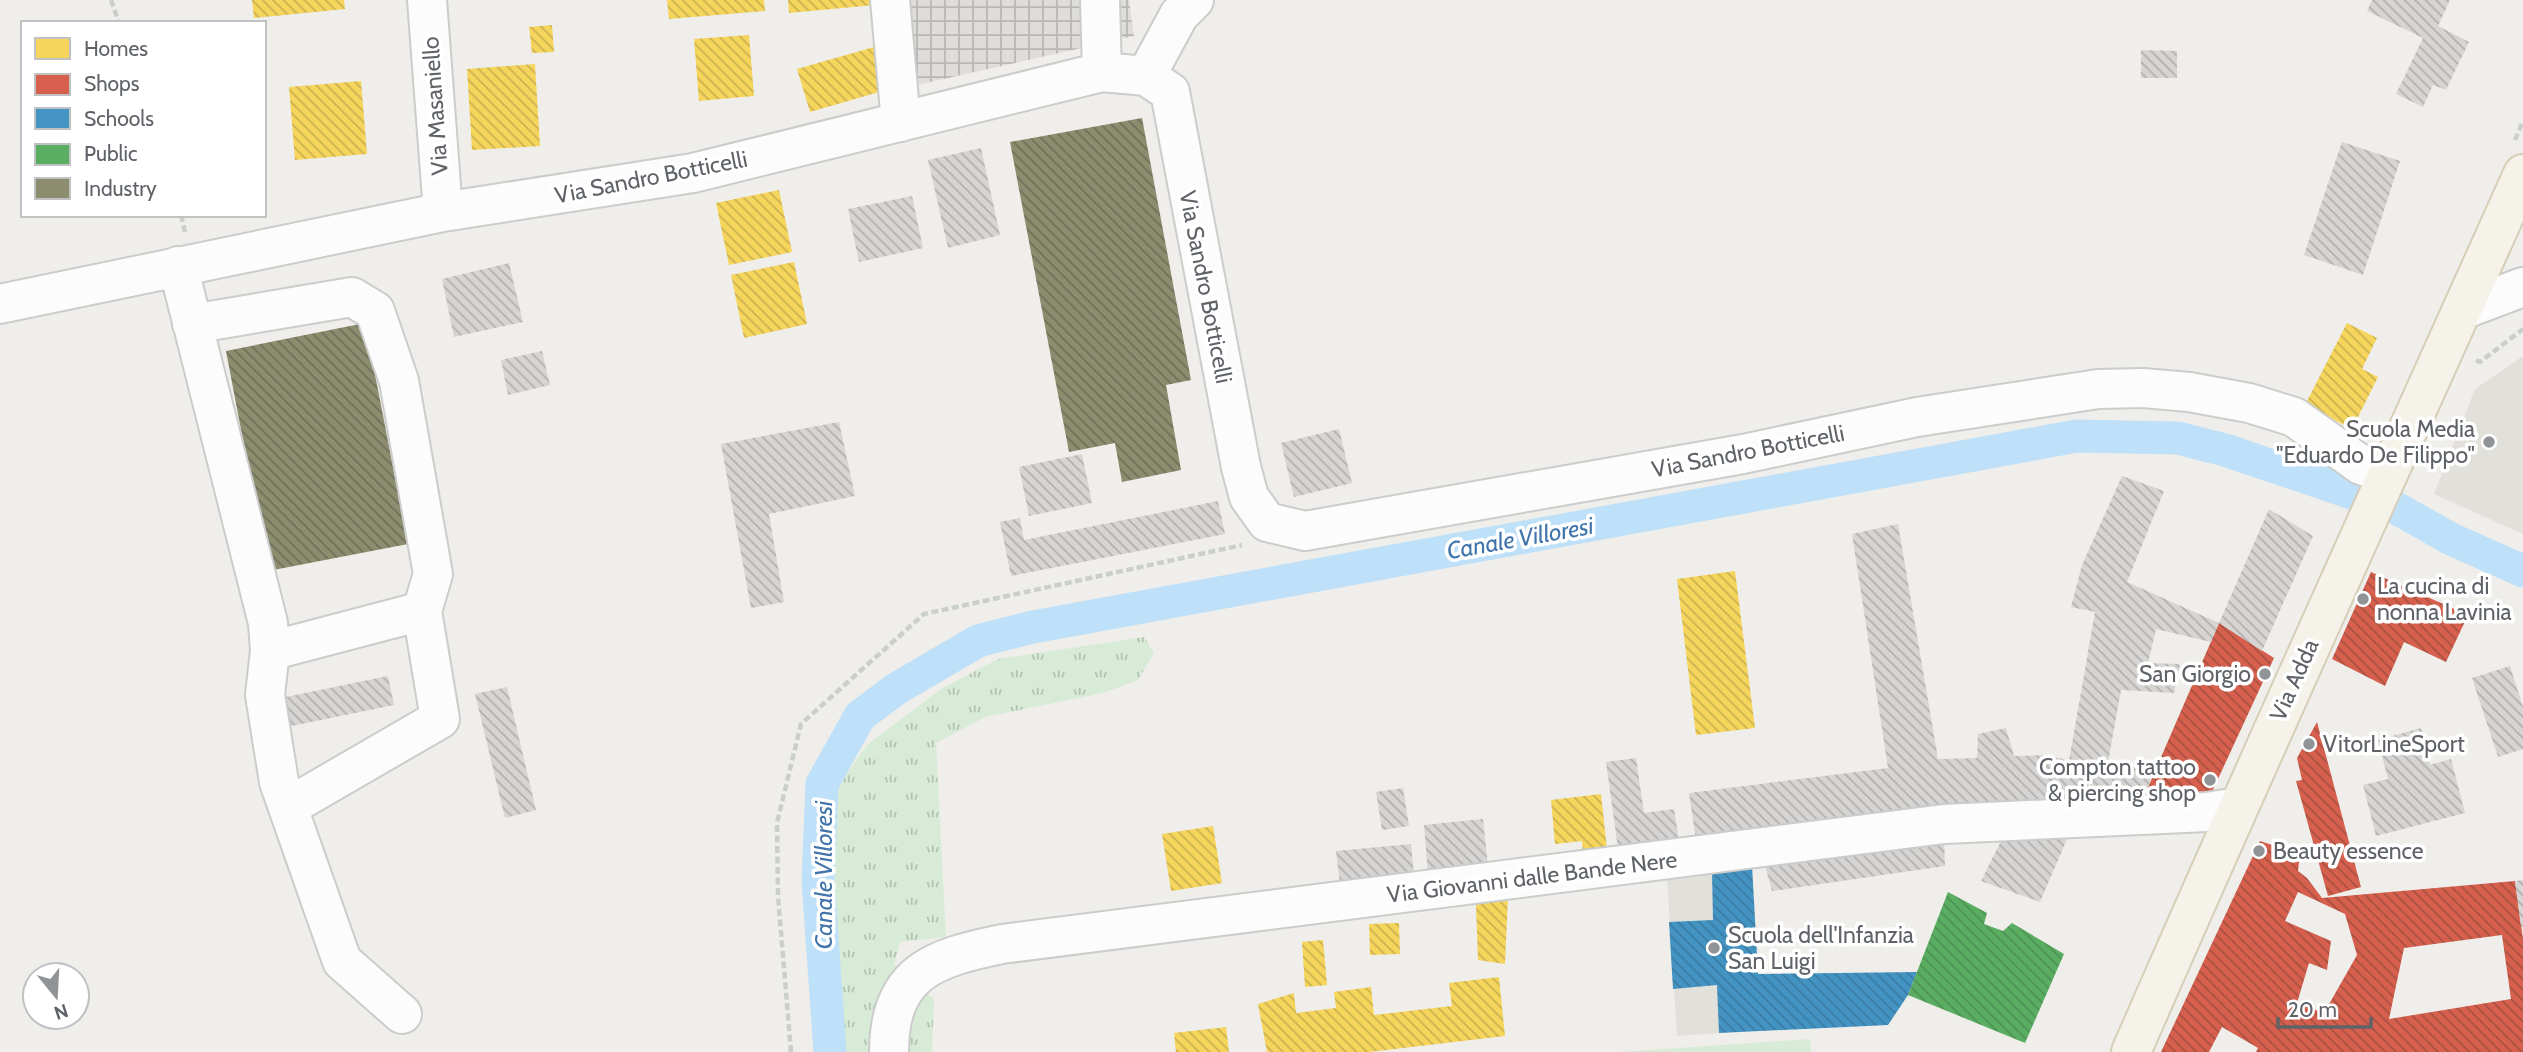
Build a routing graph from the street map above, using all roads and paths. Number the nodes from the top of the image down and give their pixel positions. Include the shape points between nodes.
1 (111, 0) edge
2 (427, 0) edge
3 (890, 0) edge
4 (1100, 0) edge
5 (1194, 0) edge
6 (118, 21) edge
7 (1102, 72) junction
8 (1146, 76) junction
9 (901, 122) junction
10 (2523, 174) edge
11 (443, 212) junction
12 (178, 266) junction
13 (2523, 287) edge
14 (0, 304) edge
15 (2462, 310) junction
16 (192, 324) junction
17 (2523, 329) edge
18 (2480, 362) dead end
19 (2382, 484) junction
20 (1250, 543) dead end
21 (422, 611) junction
22 (270, 651) junction
23 (288, 807) junction
24 (2238, 807) junction
25 (402, 1014) dead end
26 (791, 1052) edge
27 (889, 1052) edge
28 (2131, 1052) edge

1 - 6 path
2 - 11 street, Via Masaniello
3 - 9 street
4 - 7 street
5 - 8 street via 1179,15
7 - 8 street, Via Sandro Botticelli
7 - 9 street, Via Sandro Botticelli
8 - 19 street, Via Sandro Botticelli via 1170,92 1241,467 1249,497 1267,522 1304,531 1743,454 1917,417 2098,389 2189,392 2294,417
9 - 11 street, Via Sandro Botticelli via 693,173
10 - 15 main road, Via Adda
11 - 12 street, Via Sandro Botticelli
12 - 14 street, Via Sandro Botticelli
12 - 16 street
13 - 15 street
15 - 19 main road, Via Adda
16 - 21 street via 352,297 375,311 399,381 433,575
16 - 22 street via 268,623
17 - 18 path
19 - 24 main road, Via Adda
20 - 26 path via 924,614 801,724 777,823
21 - 22 street
21 - 23 street via 440,719
22 - 23 street via 265,695 279,782
23 - 25 street via 342,961
24 - 27 street, Via Giovanni dalle Bande Nere via 2207,813 1944,824 1002,944 952,954 924,967 902,992
24 - 28 main road, Via Adda

